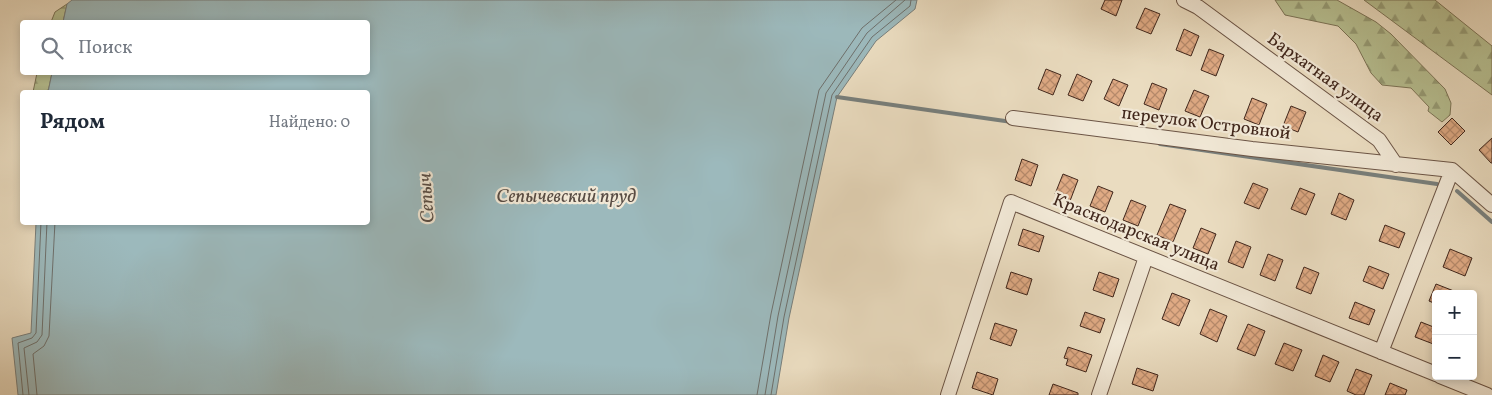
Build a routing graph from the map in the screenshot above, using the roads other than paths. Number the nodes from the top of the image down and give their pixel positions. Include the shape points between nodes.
1 (1184, 0) edge
2 (1013, 118) dead end
3 (1396, 165) junction
4 (1452, 170) junction
5 (1492, 205) edge
6 (1146, 257) junction
7 (1381, 352) junction
8 (1432, 372) edge
9 (1450, 380) edge
10 (948, 395) edge
11 (1099, 395) edge
12 (1487, 395) edge

1 - 3 street, Бархатная улица via 1379,140
2 - 3 street, переулок Островной
3 - 4 street
4 - 5 street
4 - 7 street
6 - 7 street, Краснодарская улица
6 - 10 street, Краснодарская улица via 1011,202
6 - 11 street
7 - 8 street, Краснодарская улица
9 - 12 street

